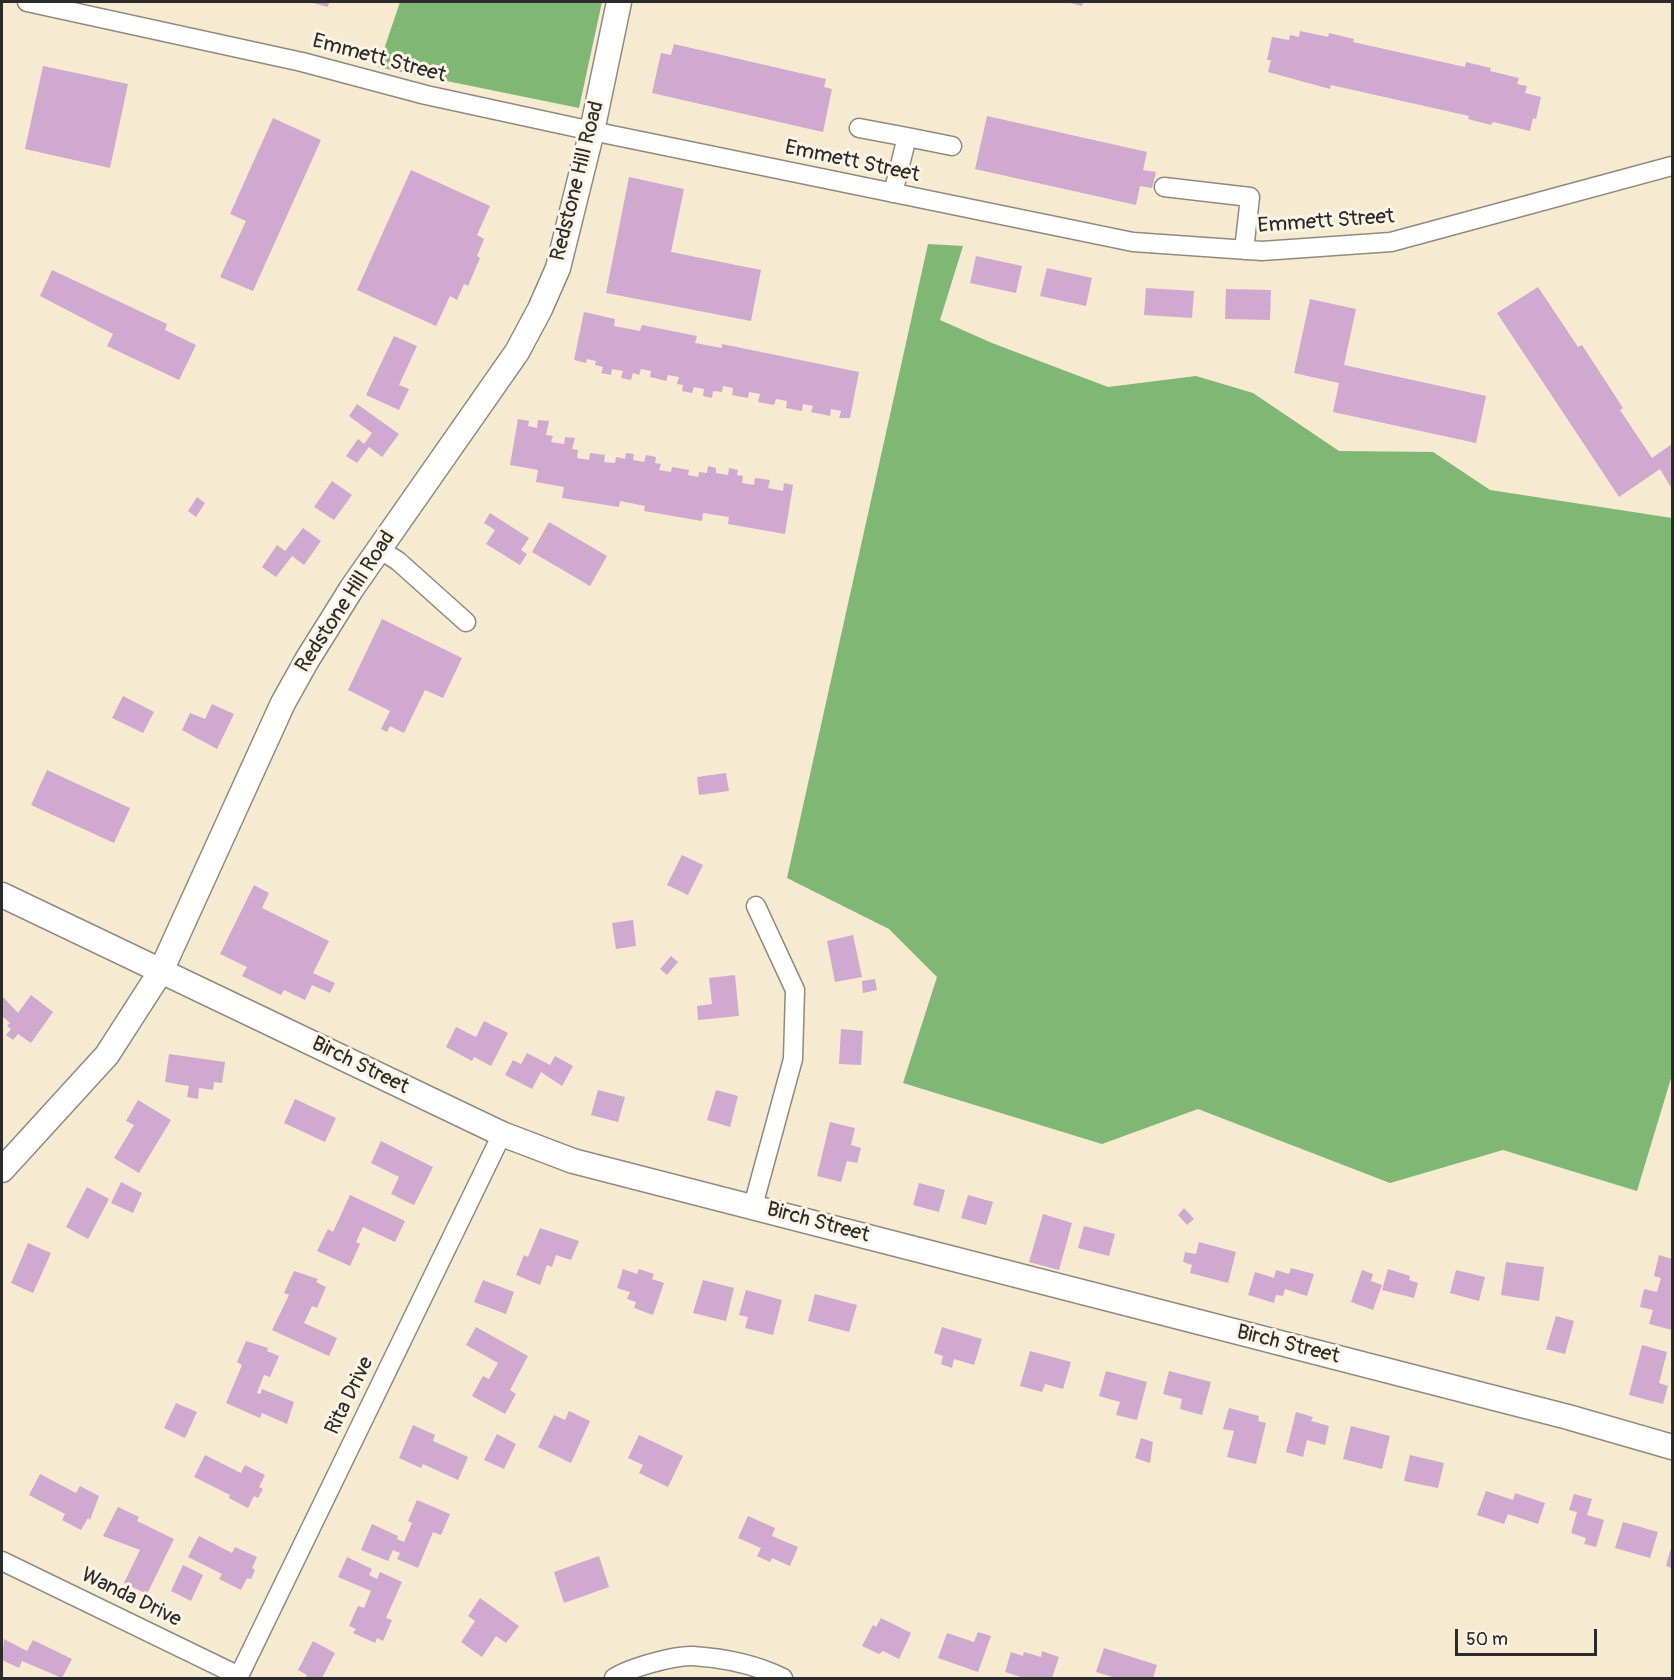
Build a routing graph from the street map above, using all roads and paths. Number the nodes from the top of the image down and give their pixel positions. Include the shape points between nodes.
1 (27, 2) edge
2 (619, 2) edge
3 (859, 128) dead end
4 (592, 131) junction
5 (907, 137) junction
6 (952, 146) dead end
7 (1672, 166) edge
8 (1164, 187) dead end
9 (893, 193) junction
10 (1244, 250) junction
11 (379, 549) junction
12 (466, 622) dead end
13 (2, 895) edge
14 (756, 906) dead end
15 (161, 971) junction
16 (502, 1134) junction
17 (2, 1170) edge
18 (753, 1206) junction
19 (1672, 1447) edge
20 (2, 1561) edge
21 (239, 1677) edge
22 (614, 1678) edge
23 (783, 1678) edge

1 - 4 street, Emmett Street
2 - 4 main road, Redstone Hill Road
3 - 5 street
4 - 9 street, Emmett Street
4 - 11 main road, Redstone Hill Road via 558,268 540,309 517,352
5 - 6 street
5 - 9 street
7 - 10 street, Emmett Street via 1391,242
8 - 10 street via 1250,197
9 - 10 street, Emmett Street via 1133,242
11 - 12 street via 398,561
11 - 15 main road, Redstone Hill Road via 283,703
13 - 15 main road, Birch Street
14 - 18 street via 795,990 794,1059
15 - 16 main road, Birch Street
15 - 17 main road, Redstone Hill Road via 107,1055
16 - 18 main road, Birch Street via 573,1161
16 - 21 street, Rita Drive
18 - 19 main road, Birch Street
20 - 21 street, Wanda Drive
22 - 23 street via 624,1671 691,1656 764,1669

